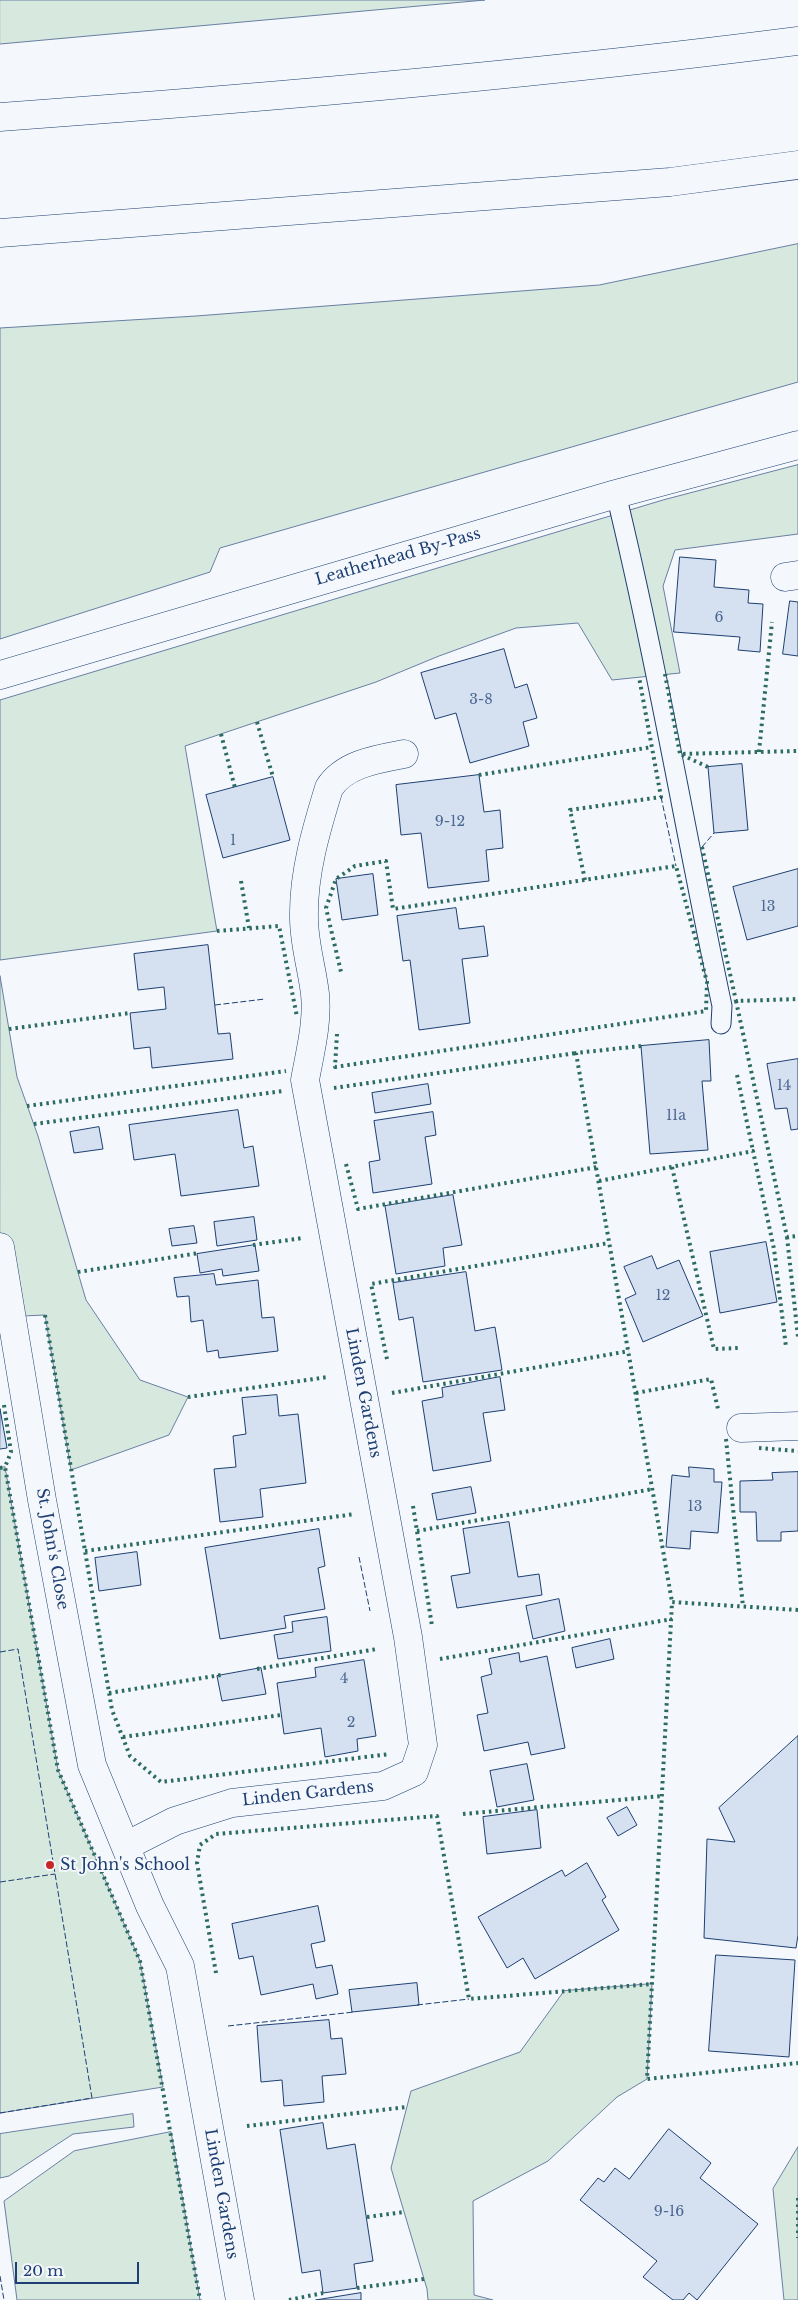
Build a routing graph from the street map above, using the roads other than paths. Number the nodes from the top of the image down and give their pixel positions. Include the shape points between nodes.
1 (798, 41) edge
2 (0, 117) edge
3 (798, 164) edge
4 (0, 233) edge
5 (798, 445) edge
6 (616, 494) junction
7 (0, 675) edge
8 (404, 754) dead end
9 (720, 1024) dead end
10 (0, 1247) edge
11 (798, 1426) edge
12 (741, 1428) dead end
13 (126, 1846) junction
14 (240, 2300) edge

1 - 2 main road via 638,62 261,98
3 - 4 main road via 670,182
5 - 6 main road, Leatherhead By-Pass
6 - 7 main road, Leatherhead By-Pass
6 - 9 lane via 633,561 722,1006
8 - 13 main road, Linden Gardens via 351,768 336,776 329,788 305,882 304,919 315,993 315,1017 305,1080 408,1637 424,1745 414,1772 383,1786 232,1803 175,1821
10 - 13 main road, St. John's Close via 42,1500 92,1765
11 - 12 main road
13 - 14 main road, Linden Gardens via 150,1906 180,1966

